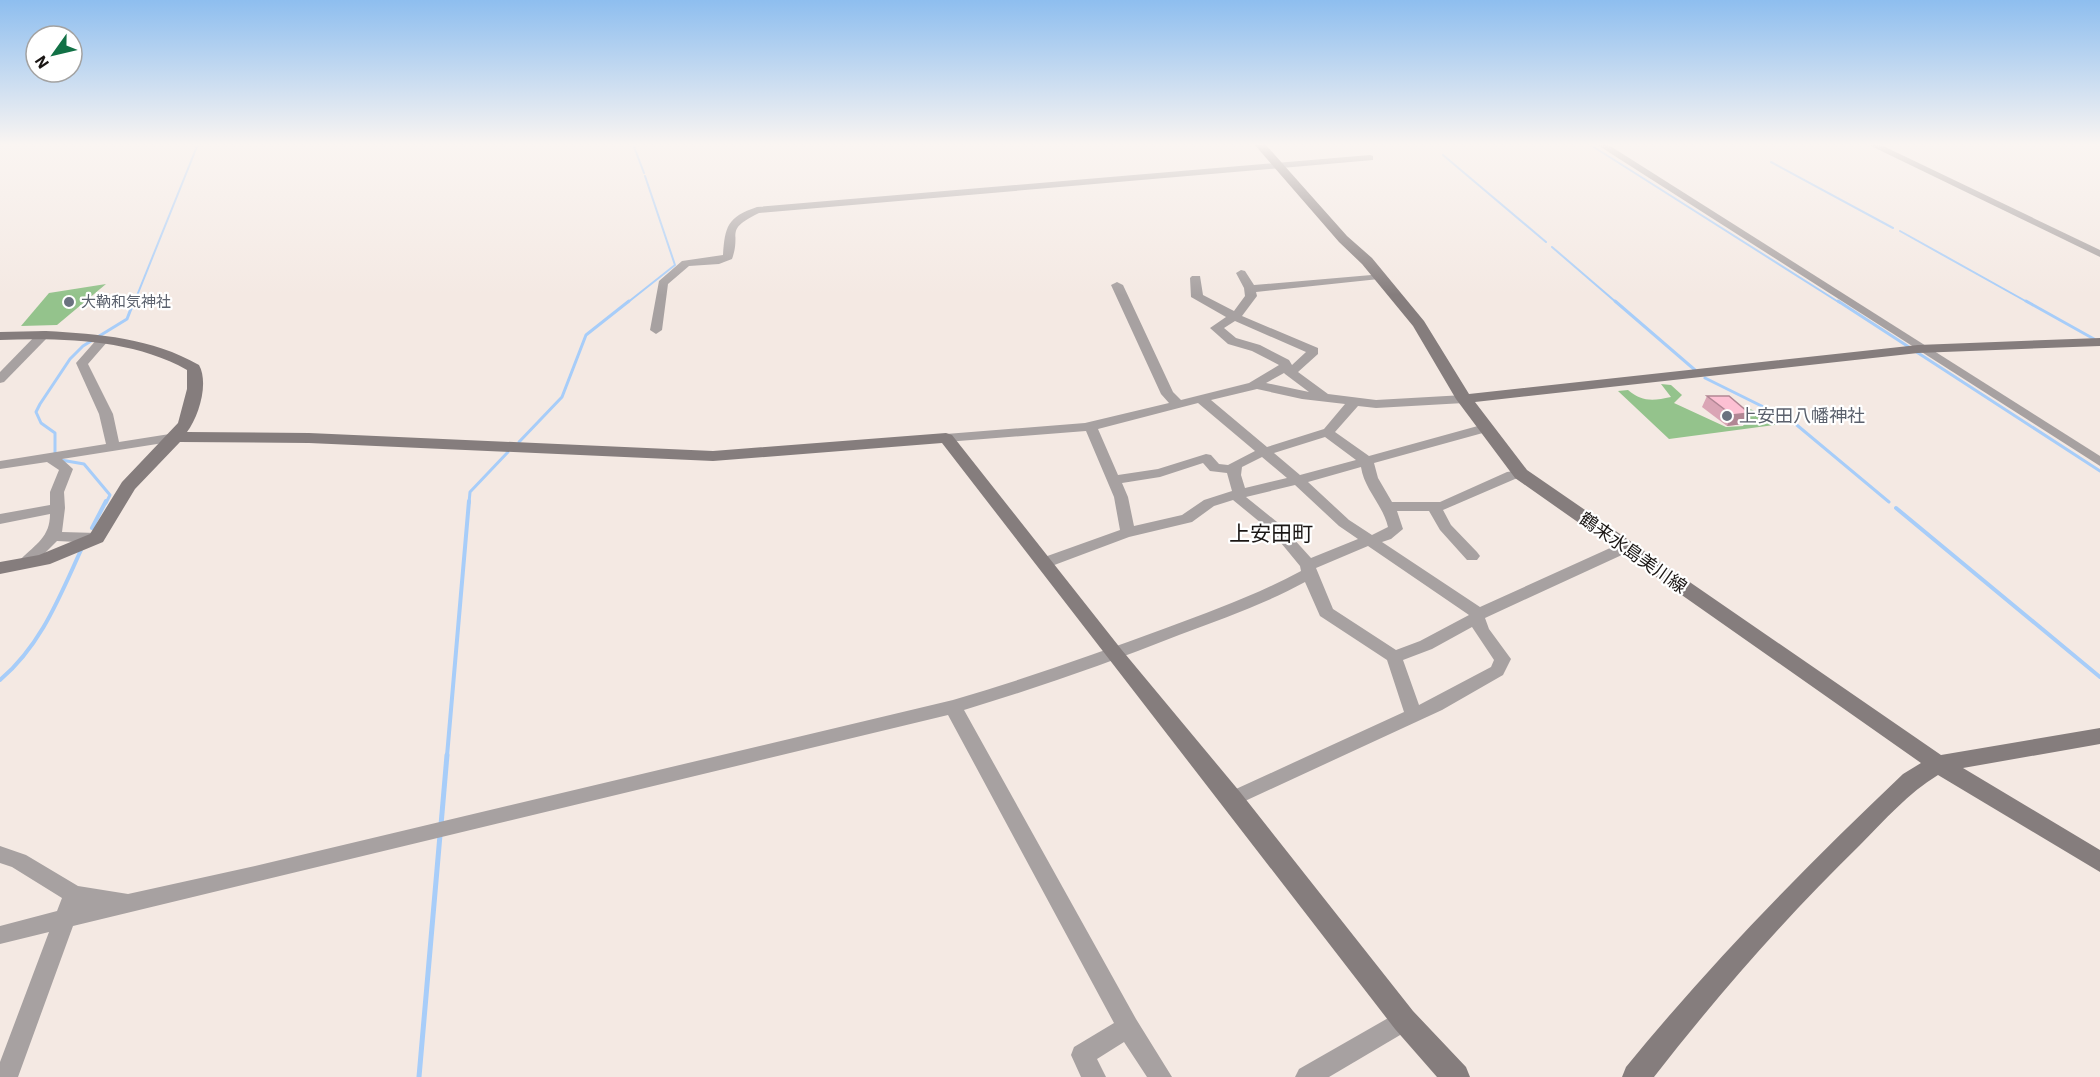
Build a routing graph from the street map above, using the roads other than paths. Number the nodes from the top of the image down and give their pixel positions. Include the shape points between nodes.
1 (944, 194) edge
2 (1304, 194) edge
3 (1678, 194) edge
4 (1976, 194) edge
5 (2100, 254) edge
6 (1241, 273) dead end
7 (1378, 276) junction
8 (1196, 278) dead end
9 (1116, 285) dead end
10 (1250, 289) junction
11 (1234, 317) junction
12 (656, 330) dead end
13 (43, 335) junction
14 (0, 336) edge
15 (95, 340) junction
16 (2100, 342) edge
17 (1918, 350) junction
18 (17, 361) junction
19 (0, 363) edge
20 (1289, 369) junction
21 (0, 378) edge
22 (1253, 386) junction
23 (1326, 398) junction
24 (1201, 399) junction
25 (1464, 399) junction
26 (1355, 401) junction
27 (1178, 404) junction
28 (1090, 426) junction
29 (1485, 428) junction
30 (1327, 432) junction
31 (176, 436) junction
32 (946, 438) junction
33 (113, 447) junction
34 (1265, 453) junction
35 (51, 458) junction
36 (1367, 461) junction
37 (2100, 462) edge
38 (15, 463) junction
39 (0, 465) edge
40 (1234, 469) junction
41 (1521, 474) junction
42 (0, 477) edge
43 (1113, 480) junction
44 (1298, 480) junction
45 (1237, 495) junction
46 (1434, 506) junction
47 (1389, 507) junction
48 (58, 508) junction
49 (0, 519) edge
50 (1128, 532) junction
51 (53, 536) junction
52 (97, 538) junction
53 (1370, 540) junction
54 (1624, 547) junction
55 (1472, 556) dead end
56 (1044, 563) junction
57 (26, 564) junction
58 (0, 568) edge
59 (1308, 569) junction
60 (1478, 616) junction
61 (1114, 654) junction
62 (1394, 657) junction
63 (953, 707) junction
64 (1414, 715) junction
65 (2100, 736) edge
66 (1938, 764) junction
67 (1232, 799) junction
68 (0, 854) edge
69 (2100, 862) edge
70 (74, 894) junction
71 (128, 903) junction
72 (64, 920) junction
73 (0, 935) edge
74 (1404, 1020) junction
75 (1128, 1027) junction
76 (6, 1077) edge
77 (1094, 1077) edge
78 (1160, 1077) edge
79 (1307, 1077) edge
80 (1456, 1077) edge
81 (1636, 1077) edge

1 - 12 street via 758,210 741,218 730,229 728,257 686,263 663,283
2 - 7 street, 鶴来水島美川線
3 - 17 street
4 - 5 street
6 - 10 street
7 - 10 street
7 - 25 street, 鶴来水島美川線 via 1419,324
8 - 11 street via 1197,297
9 - 27 street via 1167,394
10 - 11 street via 1251,296
11 - 20 street via 1216,328 1232,341 1256,348
11 - 20 street via 1314,351
13 - 14 street
13 - 15 street
13 - 18 street
15 - 31 street via 164,353 194,368 195,389 189,412
15 - 33 street via 82,363 83,369 106,414
16 - 17 street
17 - 25 street
17 - 37 street
18 - 19 street
18 - 21 street
20 - 22 street
20 - 23 street
22 - 23 street
22 - 24 street
23 - 26 street
24 - 27 street
24 - 34 street
25 - 26 street via 1418,403
25 - 29 street, 鶴来水島美川線
26 - 30 street
27 - 28 street
28 - 32 street
28 - 43 street
29 - 36 street
29 - 41 street, 鶴来水島美川線
30 - 34 street
30 - 36 street
31 - 32 street via 713,456
31 - 33 street
31 - 52 street via 128,486
32 - 56 street
33 - 35 street
34 - 40 street via 1246,459
34 - 44 street
35 - 38 street
35 - 48 street via 66,469 57,492
36 - 44 street
36 - 47 street via 1371,481
38 - 39 street
38 - 42 street
40 - 43 street via 1215,468 1206,458 1160,473
40 - 45 street
41 - 46 street
41 - 54 street, 鶴来水島美川線
43 - 50 street
44 - 45 street
44 - 53 street via 1344,523
45 - 50 street via 1209,503 1187,519
45 - 59 street via 1277,529
46 - 47 street
46 - 55 street via 1446,527
47 - 53 street via 1396,529
48 - 49 street
48 - 51 street
50 - 56 street
51 - 52 street
51 - 57 street
52 - 57 street
53 - 59 street
53 - 60 street
54 - 60 street
54 - 66 street, 鶴来水島美川線
56 - 61 street
57 - 58 street
59 - 61 street via 1269,595
59 - 62 street via 1326,612
60 - 62 street via 1434,641
60 - 64 street via 1482,631 1503,659 1497,671
61 - 63 street
61 - 67 street
62 - 64 street
63 - 71 street
63 - 75 street
64 - 67 street
65 - 66 street
66 - 69 street, 鶴来水島美川線
66 - 81 street via 1911,780 1819,869 1680,1022
67 - 74 street
68 - 70 street
70 - 71 street
70 - 72 street
71 - 72 street
72 - 73 street
72 - 76 street
74 - 79 street
74 - 80 street
75 - 77 street via 1082,1055
75 - 78 street

